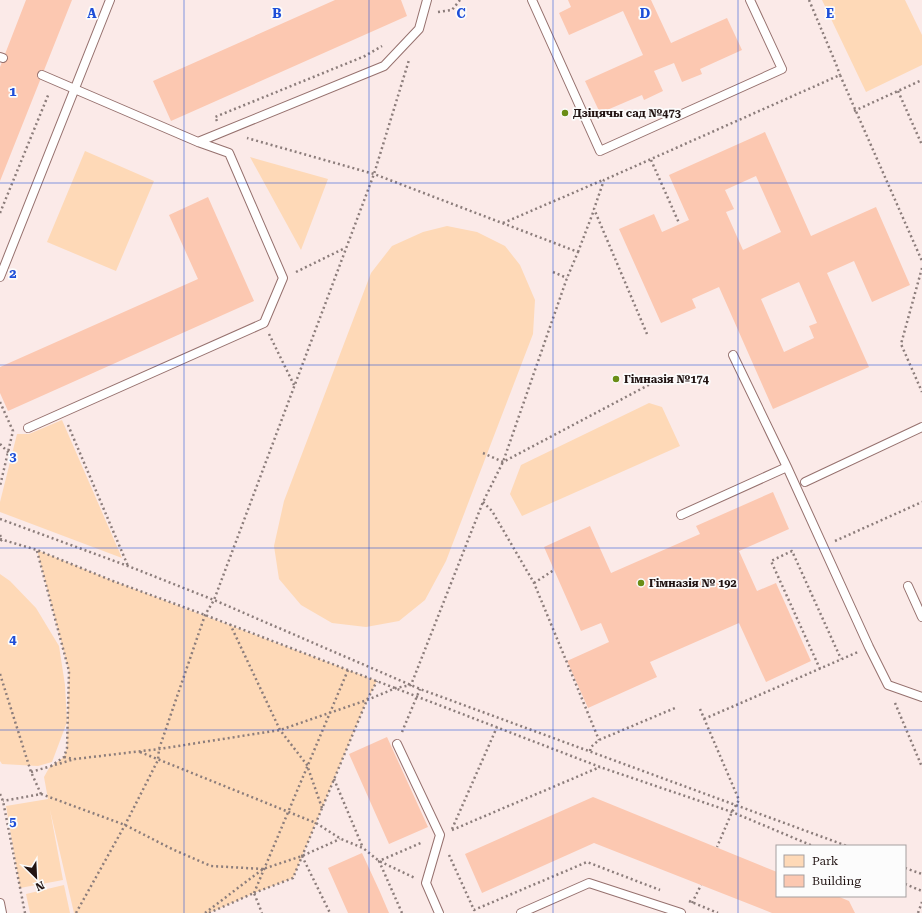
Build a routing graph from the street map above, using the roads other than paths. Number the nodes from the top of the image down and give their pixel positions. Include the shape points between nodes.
1 (110, 0) edge
2 (427, 0) edge
3 (532, 0) edge
4 (750, 0) edge
5 (42, 75) dead end
6 (74, 89) junction
7 (198, 142) junction
8 (0, 277) edge
9 (733, 354) dead end
10 (922, 427) edge
11 (28, 428) dead end
12 (787, 467) junction
13 (805, 482) dead end
14 (681, 515) dead end
15 (908, 586) dead end
16 (922, 617) edge
17 (922, 697) edge
18 (397, 744) road end
19 (0, 903) edge
20 (2, 913) edge
21 (439, 913) edge
22 (521, 913) edge
23 (681, 913) edge

1 - 6 lane
2 - 7 lane via 419,29 384,66
3 - 4 lane via 600,151 782,69
5 - 6 lane
6 - 7 lane
6 - 8 lane
7 - 11 lane via 229,153 283,278 264,323
9 - 12 lane
10 - 13 lane
12 - 14 lane
12 - 17 lane via 888,684
15 - 16 lane
18 - 21 lane via 440,835 426,883
19 - 20 lane
22 - 23 lane via 590,883

